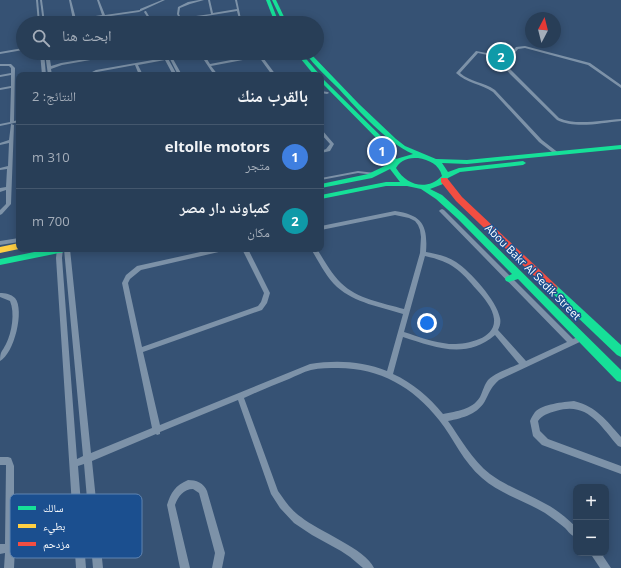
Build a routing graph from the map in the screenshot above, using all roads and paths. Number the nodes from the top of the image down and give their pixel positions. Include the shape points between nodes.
1 (37, 0) edge
2 (41, 0) edge
3 (70, 0) edge
4 (98, 0) edge
5 (164, 0) edge
6 (167, 0) edge
7 (203, 0) edge
8 (209, 0) edge
9 (236, 0) edge
10 (262, 0) edge
11 (42, 5) junction
12 (37, 6) junction
13 (273, 6) edge
14 (238, 10) junction
15 (140, 12) junction
16 (146, 12) junction
17 (212, 14) junction
18 (38, 16) edge
19 (43, 16) edge
20 (74, 16) edge
21 (104, 16) joint
22 (111, 16) edge
23 (144, 16) edge
24 (148, 16) edge
25 (179, 16) edge
26 (200, 16) edge
27 (239, 16) edge
28 (269, 16) edge
29 (276, 16) edge
30 (280, 16) edge
31 (16, 51) edge
32 (0, 54) edge
33 (509, 58) junction
34 (43, 60) edge
35 (48, 60) edge
36 (79, 60) edge
37 (81, 60) edge
38 (161, 60) edge
39 (168, 60) edge
40 (172, 60) edge
41 (205, 60) edge
42 (232, 60) edge
43 (263, 60) edge
44 (298, 60) edge
45 (304, 60) edge
46 (314, 60) edge
47 (74, 61) junction
48 (48, 63) junction
49 (136, 64) junction
50 (0, 65) edge
51 (209, 65) junction
52 (49, 68) junction
53 (44, 72) edge
54 (50, 72) edge
55 (94, 72) edge
56 (140, 72) edge
57 (174, 72) edge
58 (178, 72) edge
59 (214, 72) edge
60 (272, 72) edge
61 (308, 72) edge
62 (314, 72) edge
63 (13, 74) junction
64 (0, 76) edge
65 (324, 82) edge
66 (12, 87) junction
67 (621, 87) edge
68 (0, 89) edge
69 (324, 91) edge
70 (621, 120) edge
71 (16, 123) edge
72 (12, 124) junction
73 (0, 126) edge
74 (324, 135) edge
75 (11, 141) junction
76 (0, 144) edge
77 (621, 147) edge
78 (390, 148) junction
79 (324, 151) edge
80 (621, 152) edge
81 (558, 154) junction
82 (424, 157) junction
83 (436, 161) junction
84 (394, 164) junction
85 (469, 166) junction
86 (10, 167) junction
87 (0, 168) edge
88 (375, 174) junction
89 (324, 178) edge
90 (445, 178) junction
91 (407, 184) junction
92 (324, 185) edge
93 (9, 188) junction
94 (424, 188) junction
95 (0, 190) edge
96 (324, 196) edge
97 (442, 211) dead end
98 (0, 213) edge
99 (461, 217) junction
100 (451, 220) junction
101 (324, 227) edge
102 (16, 240) edge
103 (0, 243) edge
104 (505, 243) junction
105 (16, 247) edge
106 (492, 248) junction
107 (0, 250) edge
108 (48, 252) edge
109 (62, 252) edge
110 (63, 252) edge
111 (209, 252) edge
112 (247, 252) edge
113 (316, 252) edge
114 (423, 253) junction
115 (0, 262) edge
116 (519, 274) junction
117 (513, 282) junction
118 (526, 282) junction
119 (0, 295) edge
120 (407, 312) junction
121 (495, 331) junction
122 (401, 334) junction
123 (582, 338) junction
124 (572, 342) junction
125 (139, 351) junction
126 (621, 352) edge
127 (0, 358) edge
128 (525, 364) junction
129 (389, 375) junction
130 (621, 377) edge
131 (240, 397) junction
132 (442, 418) junction
133 (157, 431) junction
134 (621, 444) edge
135 (87, 459) junction
136 (0, 461) edge
137 (74, 464) junction
138 (621, 470) edge
139 (76, 494) edge
140 (91, 494) edge
141 (573, 531) edge
142 (5, 548) edge
143 (597, 556) edge
144 (80, 558) edge
145 (97, 558) edge
146 (9, 568) edge
147 (81, 568) edge
148 (98, 568) edge
149 (185, 568) edge
150 (217, 568) edge
151 (369, 568) edge
152 (606, 568) edge

1 - 12 street
2 - 11 street
3 - 20 street
4 - 21 street
5 - 15 street
6 - 16 street
7 - 25 street via 179,8 177,12
8 - 17 street
9 - 14 street
10 - 28 main road
11 - 12 street
11 - 19 street
12 - 18 street
13 - 29 main road
13 - 30 main road
14 - 17 street
14 - 27 street
15 - 16 street
15 - 21 street
15 - 22 street
15 - 23 street
16 - 24 street
17 - 26 street
31 - 32 street
33 - 67 street via 517,48 523,47 582,62 592,66
33 - 70 street via 506,62 509,70 561,121 575,124
33 - 81 street via 477,52 458,73 493,90 544,144
34 - 53 street
35 - 48 street
36 - 47 street
37 - 47 street
38 - 49 street
39 - 57 street
40 - 58 street
41 - 51 street
42 - 51 street
43 - 60 street
44 - 61 main road
45 - 62 main road
46 - 82 main road via 396,142
47 - 48 street
47 - 52 street
48 - 52 street
49 - 55 street
49 - 56 street
50 - 63 street via 12,66
51 - 59 street
52 - 54 street
63 - 64 street
63 - 66 street
65 - 78 main road
66 - 68 street
66 - 72 street
69 - 78 main road via 376,143
71 - 72 street
72 - 73 street
72 - 75 street
74 - 79 street via 332,144
75 - 76 street
75 - 86 street
77 - 81 main road
78 - 84 main road
80 - 85 main road
81 - 85 main road
82 - 83 main road
82 - 84 main road via 407,157
83 - 85 main road
83 - 90 main road via 443,166
84 - 88 main road
84 - 91 main road via 396,177
85 - 90 main road
86 - 87 street
86 - 93 street
88 - 89 street via 358,172
88 - 92 main road
90 - 94 main road via 436,186
90 - 104 main road, Abou Bakr Al Sedik Street via 459,199
91 - 94 main road
91 - 96 main road via 386,184
93 - 95 street
93 - 98 street via 8,204
94 - 99 main road, Abou Bakr Al Sedik Street
97 - 100 street
99 - 100 main road
99 - 106 main road, Abou Bakr Al Sedik Street
100 - 117 street
101 - 114 street via 389,214 410,215 420,223 424,234
102 - 103 street
104 - 106 main road
104 - 126 main road, Abou Bakr Al Sedik Street
105 - 107 main road
106 - 116 main road, Abou Bakr Al Sedik Street
108 - 115 main road
109 - 137 street via 59,258
110 - 135 street
111 - 125 street via 146,265 128,277 125,283
112 - 125 street via 267,293 260,308
113 - 120 street via 344,290
114 - 120 street
114 - 121 street via 448,260 463,270 492,303 498,318
116 - 117 main road
116 - 118 main road, Abou Bakr Al Sedik Street
117 - 118 main road
117 - 124 street
118 - 123 main road, Abou Bakr Al Sedik Street
119 - 127 street via 13,300 15,307 10,342
120 - 122 street
121 - 122 street via 473,345 454,347
121 - 128 street
122 - 129 street
123 - 124 street
123 - 130 main road, Abou Bakr Al Sedik Street
124 - 128 street
125 - 133 street
128 - 132 street via 491,381 483,399 472,410
129 - 131 street via 357,365 310,367
129 - 132 street via 419,394
131 - 133 street
131 - 151 street via 281,503 296,520 349,550
132 - 141 street via 469,459 486,475 505,489 550,512
133 - 135 street
134 - 138 street via 594,413 576,404 563,404 543,411 534,422 536,433 545,442
135 - 137 street
135 - 140 street
136 - 142 street via 8,461 10,466
137 - 139 street
142 - 146 street
143 - 152 street
144 - 147 street
145 - 148 street
149 - 150 street via 171,505 178,490 192,484 200,487 202,491 220,554

